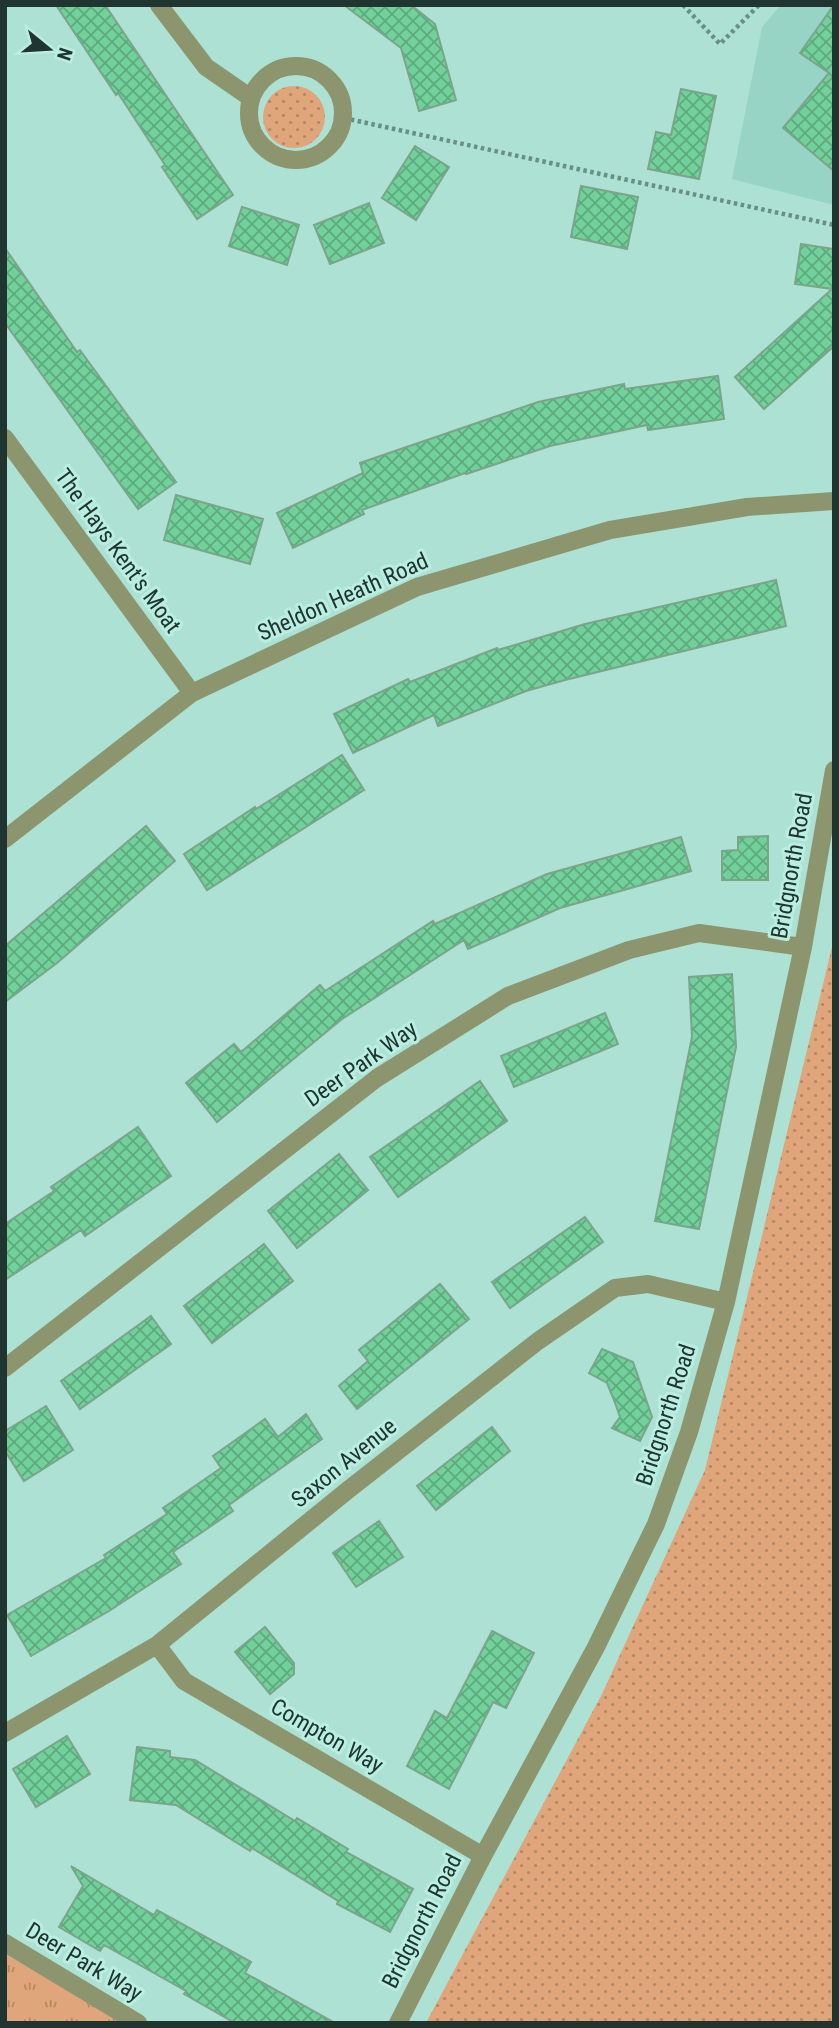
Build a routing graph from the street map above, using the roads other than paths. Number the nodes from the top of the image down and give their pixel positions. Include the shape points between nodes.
1 (159, 5) edge
2 (251, 98) junction
3 (5, 438) edge
4 (834, 501) edge
5 (192, 692) junction
6 (834, 771) edge
7 (5, 839) edge
8 (803, 947) junction
9 (726, 1302) junction
10 (5, 1368) edge
11 (158, 1645) junction
12 (5, 1734) edge
13 (483, 1856) junction
14 (5, 1943) edge
15 (138, 2023) edge
16 (398, 2023) edge

1 - 2 street via 206,67
2 - 2 street via 257,86 278,68 306,66 330,79 343,104 340,132 332,144 308,159 279,157 256,140 248,112
3 - 5 street, The Hays Kent's Moat
4 - 5 street, Sheldon Heath Road via 747,508 610,530 417,587
5 - 7 street, Sheldon Heath Road
6 - 8 street, Bridgnorth Road
8 - 9 street, Bridgnorth Road
8 - 10 street, Deer Park Way via 699,933 629,950 508,996 377,1079
9 - 11 street, Saxon Avenue via 648,1284 615,1288 538,1341
9 - 13 street, Bridgnorth Road via 689,1432 656,1524 596,1647
11 - 12 street, Saxon Avenue
11 - 13 street, Compton Way via 184,1681
13 - 16 street, Bridgnorth Road
14 - 15 street, Deer Park Way

